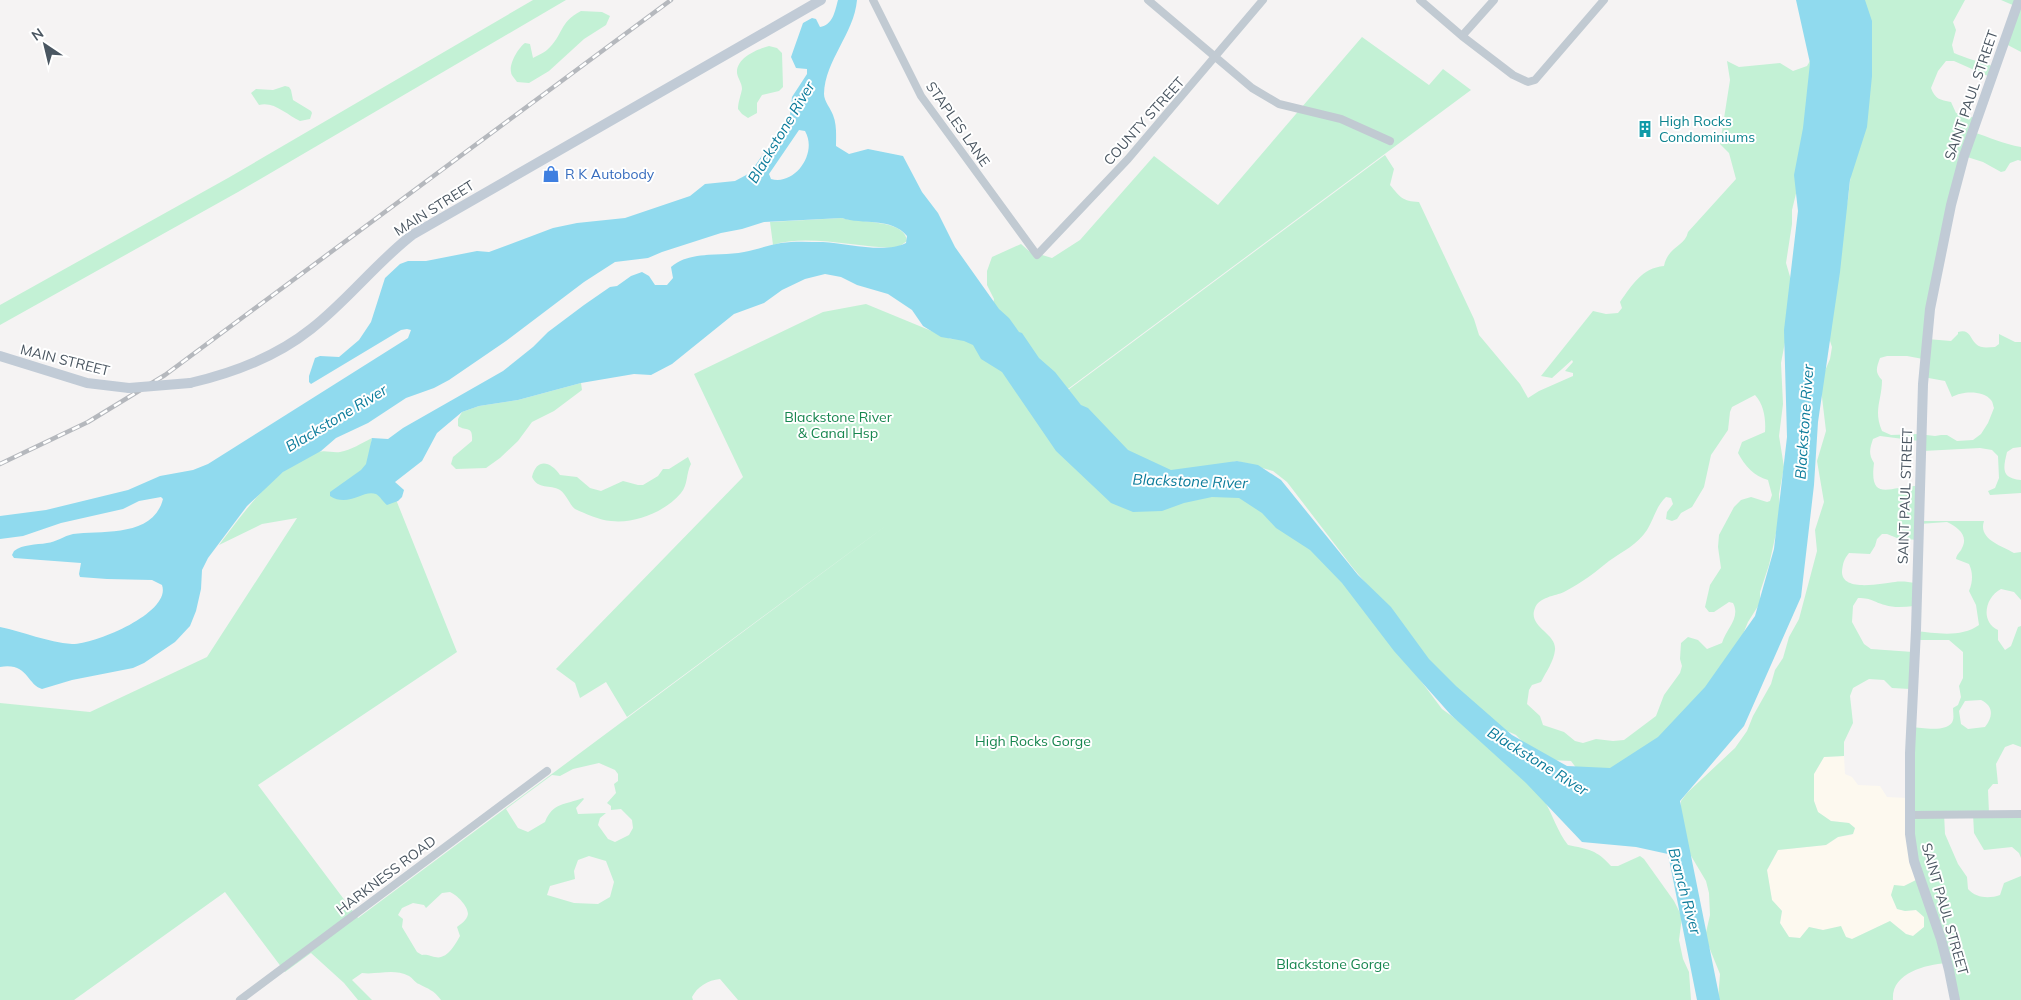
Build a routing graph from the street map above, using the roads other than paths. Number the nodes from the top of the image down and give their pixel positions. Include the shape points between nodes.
1 (821, 0) edge
2 (873, 0) edge
3 (1148, 0) edge
4 (1264, 0) edge
5 (1420, 0) edge
6 (1494, 0) edge
7 (1604, 0) edge
8 (2019, 0) edge
9 (1462, 36) junction
10 (1215, 58) junction
11 (1390, 141) dead end
12 (1037, 254) joint
13 (0, 356) edge
14 (546, 770) dead end
15 (2021, 814) edge
16 (1909, 815) junction
17 (240, 1000) edge
18 (1955, 1000) edge

1 - 13 main road, MAIN STREET, bridge via 412,235 312,329 252,364 190,383 129,388 88,382
2 - 12 street, STAPLES LANE via 921,96
3 - 10 street
4 - 10 street, COUNTY STREET
5 - 9 street
6 - 9 street
7 - 9 street via 1534,80 1528,82
8 - 16 main road, SAINT PAUL STREET via 1964,156 1930,310 1923,384
10 - 11 street via 1278,104 1341,119
10 - 12 street, COUNTY STREET via 1128,159
14 - 17 street, HARKNESS ROAD
15 - 16 street
16 - 18 main road, SAINT PAUL STREET via 1914,861 1943,947

